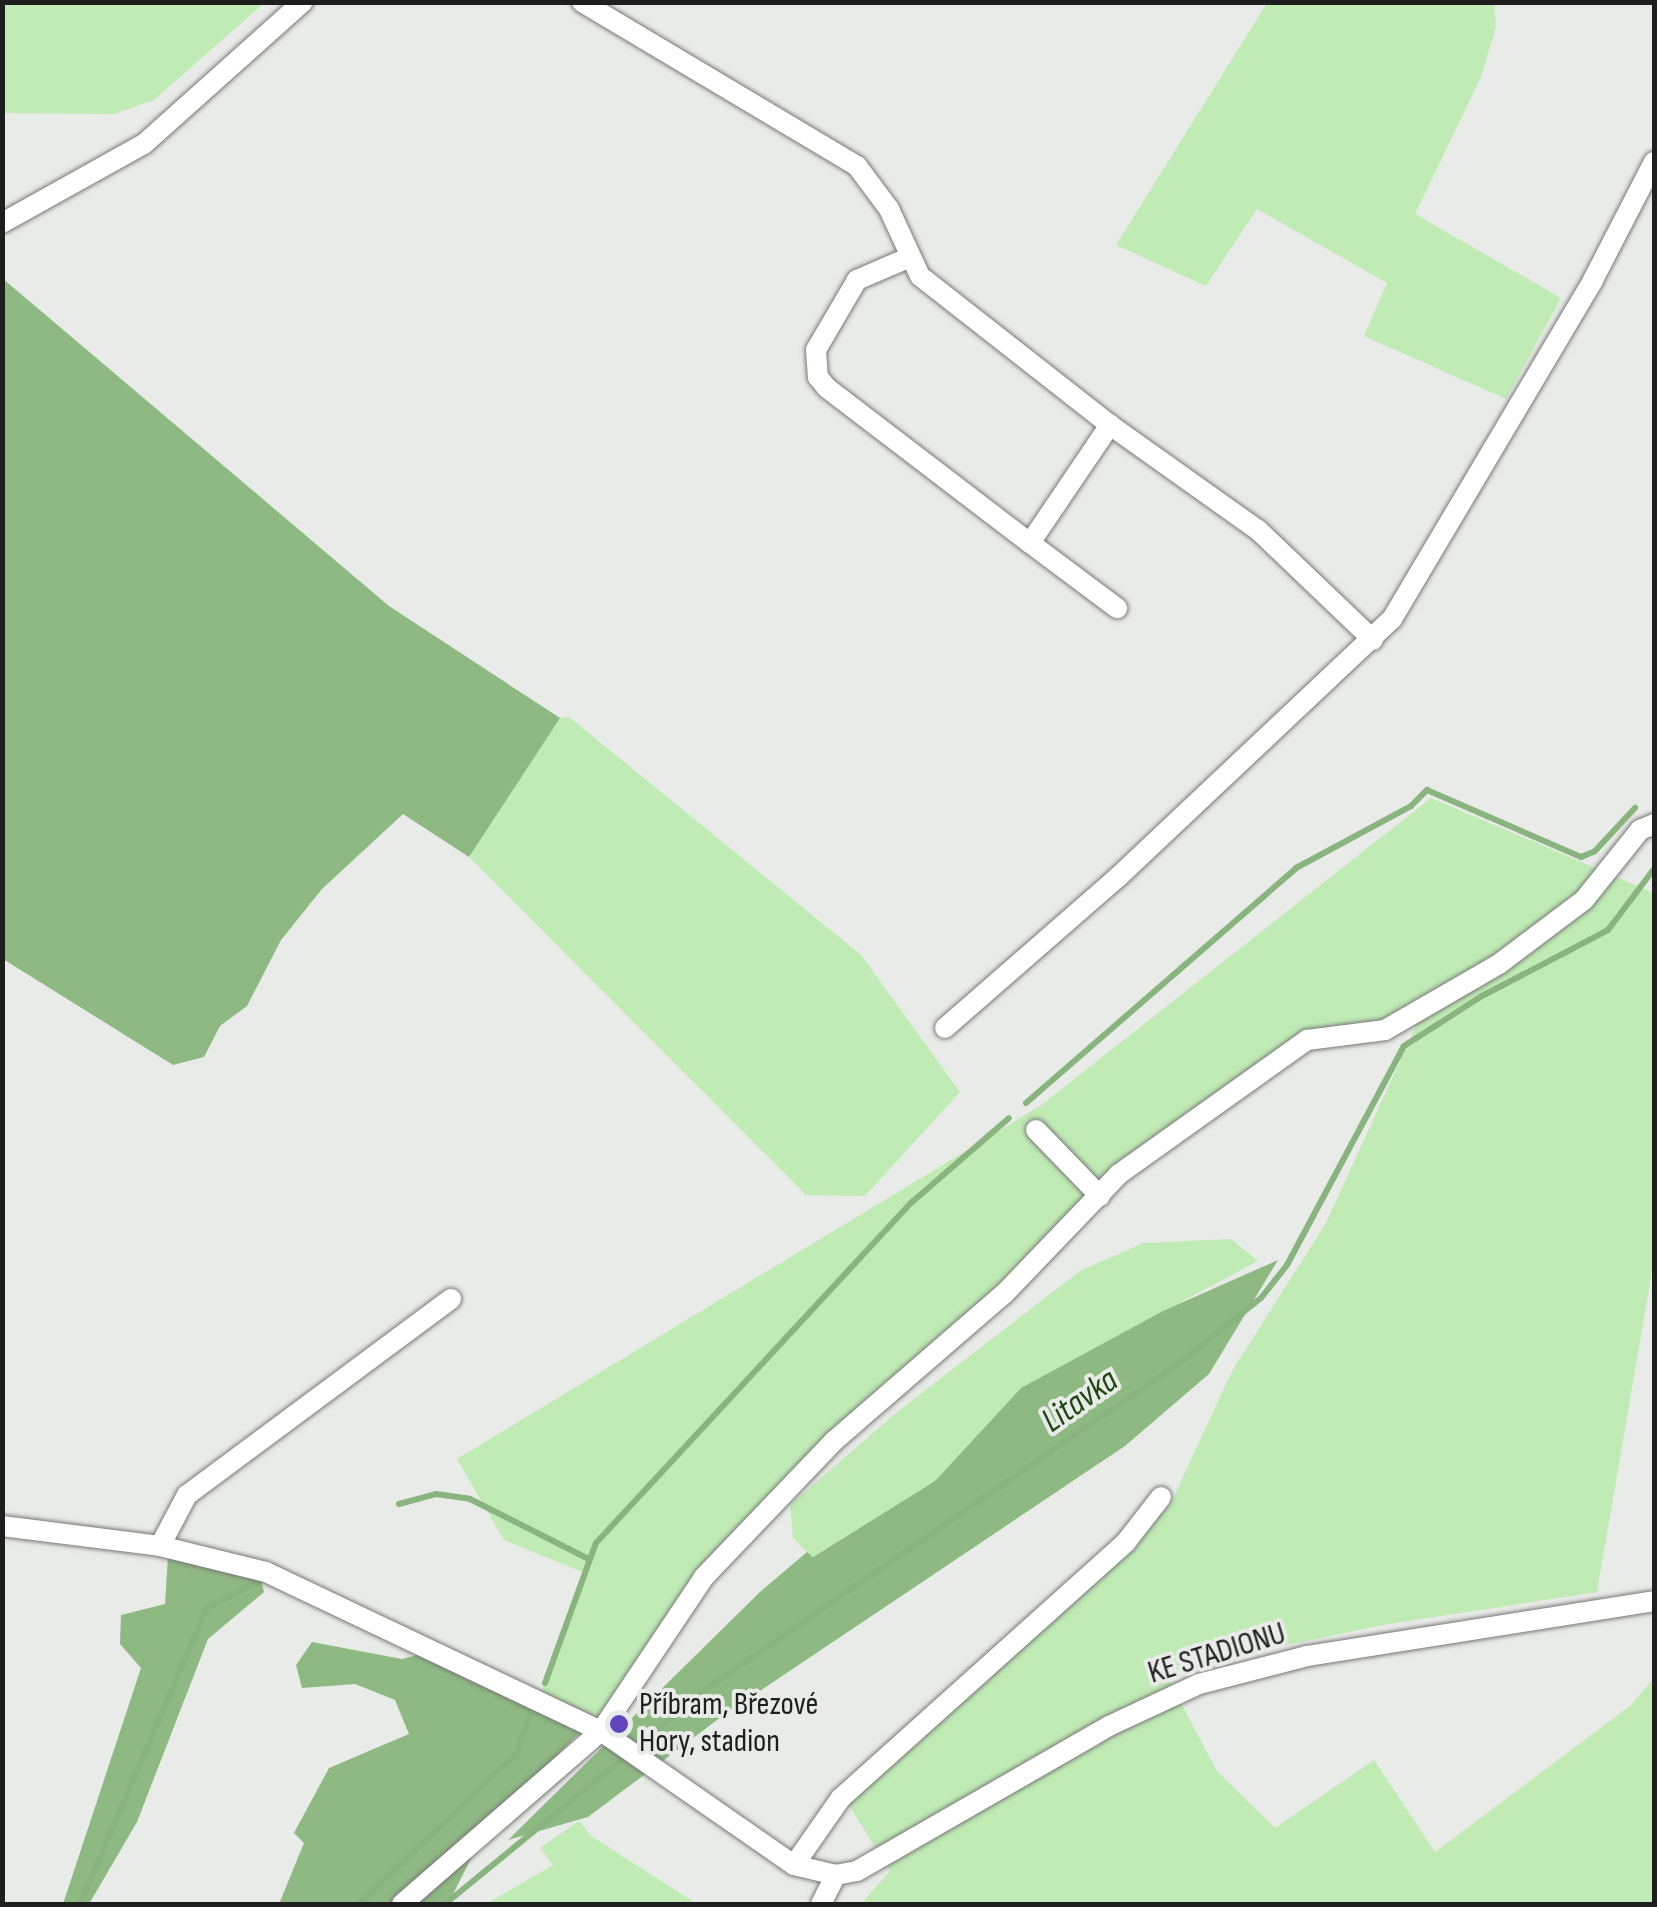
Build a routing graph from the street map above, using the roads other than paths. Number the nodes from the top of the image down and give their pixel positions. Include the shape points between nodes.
1 (303, 2) edge
2 (582, 2) edge
3 (1654, 162) edge
4 (2, 223) edge
5 (908, 258) junction
6 (1110, 426) junction
7 (1030, 542) junction
8 (1117, 608) dead end
9 (1373, 640) junction
10 (1654, 824) edge
11 (945, 1028) dead end
12 (1036, 1130) dead end
13 (1100, 1196) junction
14 (451, 1300) dead end
15 (1161, 1496) dead end
16 (2, 1526) edge
17 (160, 1546) junction
18 (1654, 1601) edge
19 (609, 1736) junction
20 (794, 1865) junction
21 (836, 1875) junction
22 (402, 1904) edge
23 (822, 1904) edge

1 - 4 street via 144,144
2 - 5 street via 857,166 890,209
3 - 9 street via 1407,595
5 - 6 street via 920,276
5 - 7 street via 857,280 816,350 818,376
6 - 7 street
6 - 9 street via 1258,530
7 - 8 street
9 - 11 street
10 - 13 street via 1640,830 1584,900 1499,964 1385,1030 1308,1040 1119,1174
12 - 13 street
13 - 19 street via 1004,1294 834,1441 704,1577
14 - 17 street via 187,1495
15 - 20 street via 1126,1542 841,1798
16 - 17 street
17 - 19 street via 266,1572
18 - 21 street, KE STADIONU via 1307,1656 1199,1684 1109,1726 857,1871
19 - 20 street
19 - 22 street
20 - 21 street
21 - 23 street

